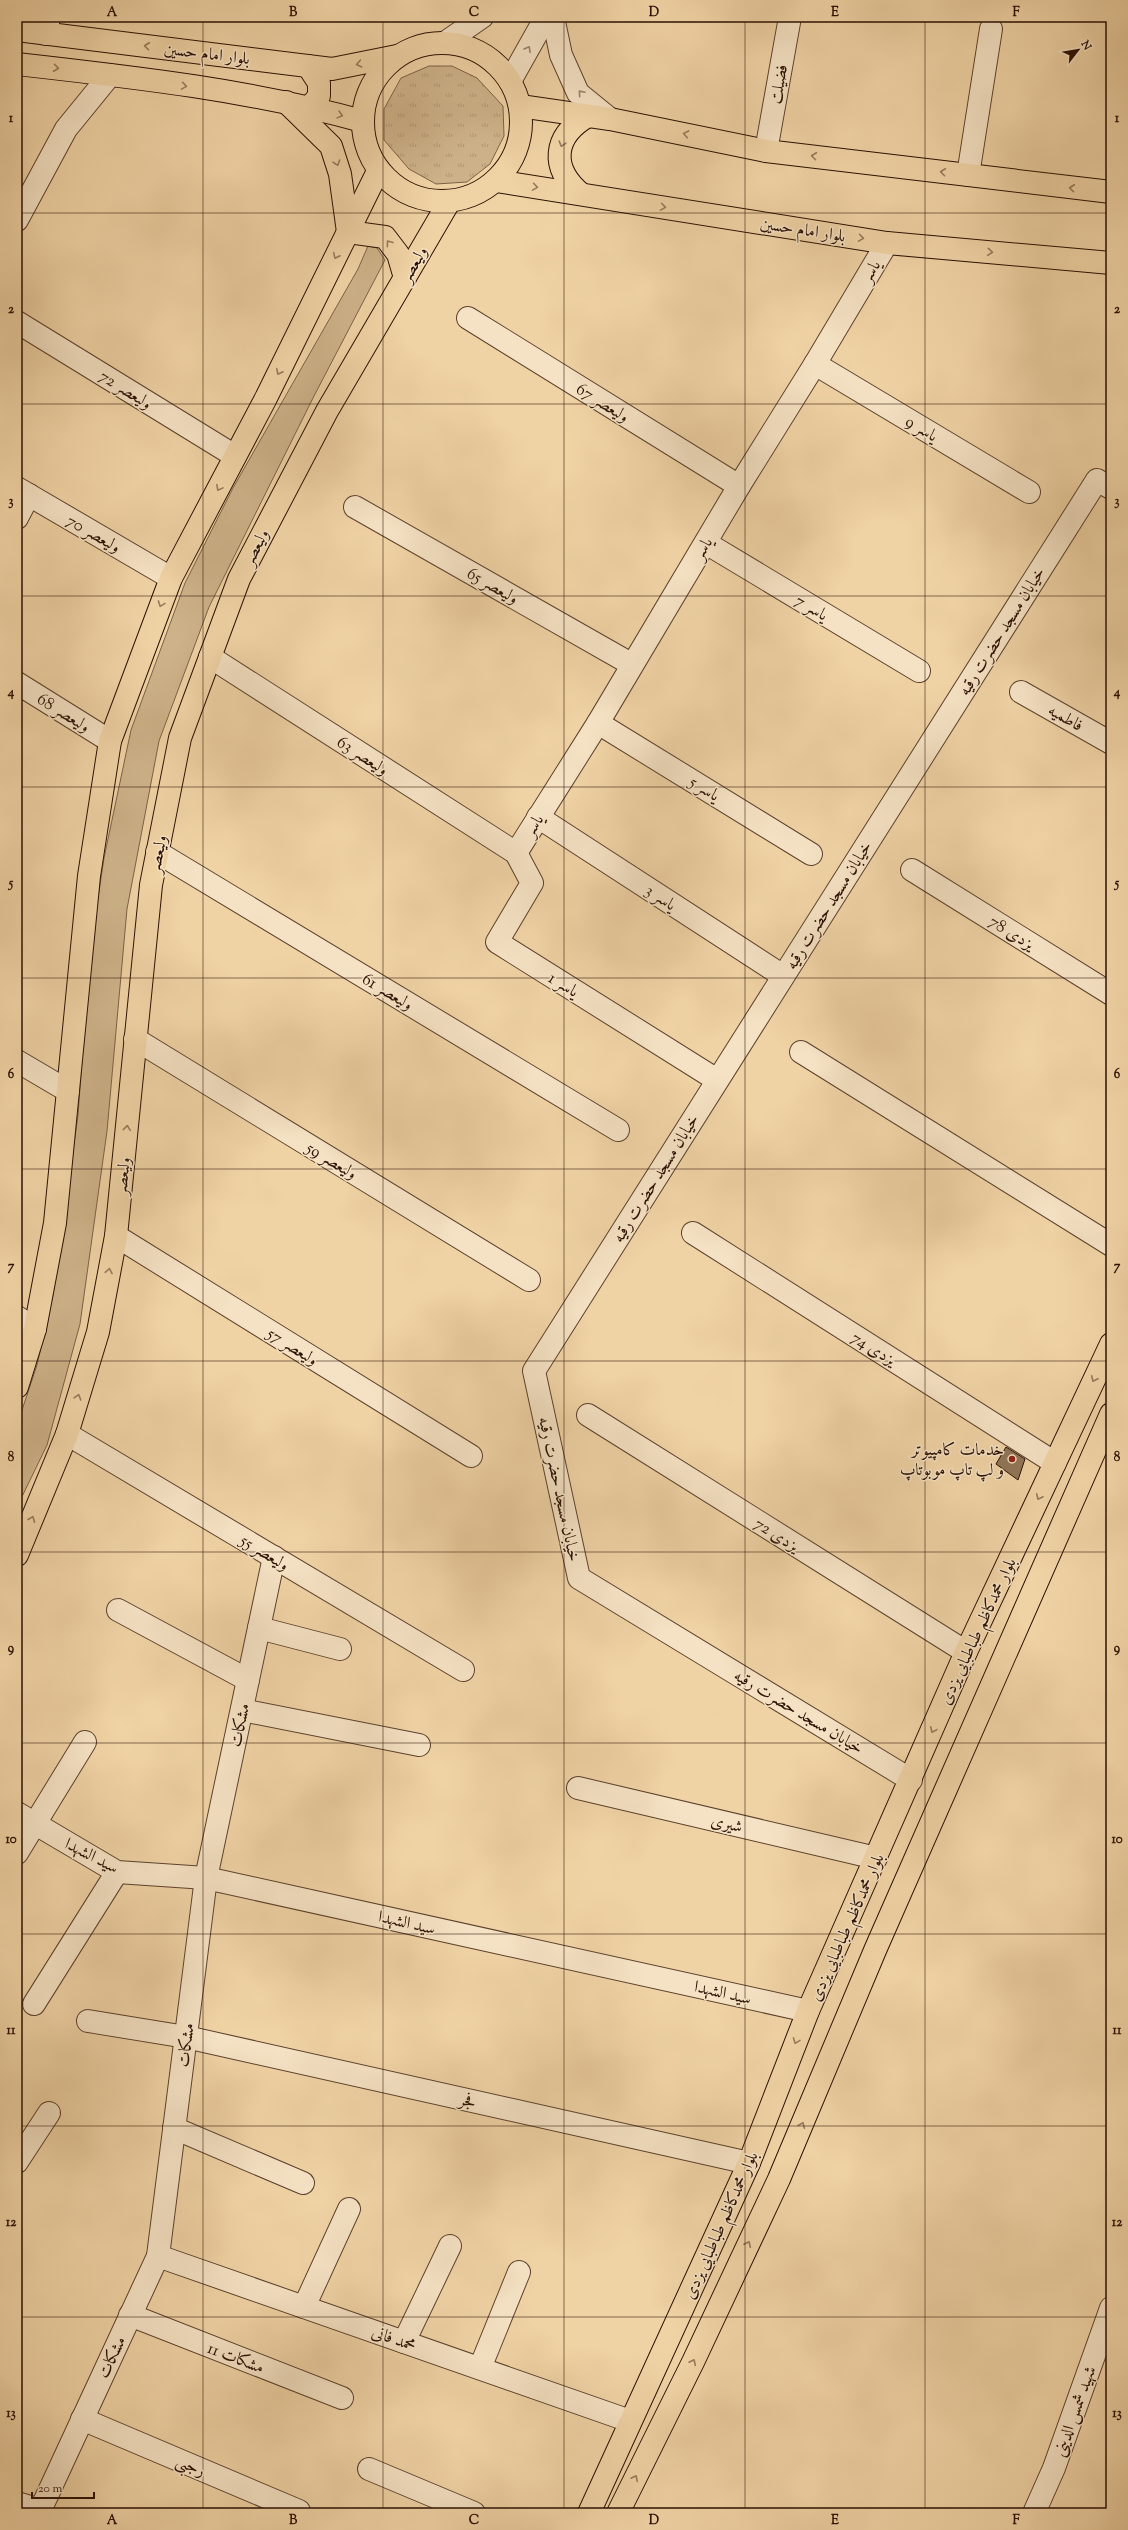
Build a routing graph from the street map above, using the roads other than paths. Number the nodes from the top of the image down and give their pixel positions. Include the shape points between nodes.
1 (482, 17) edge
2 (546, 17) edge
3 (553, 17) edge
4 (790, 17) edge
5 (47, 25) edge
6 (991, 29) dead end
7 (17, 30) edge
8 (446, 42) junction
9 (397, 56) junction
10 (17, 64) edge
11 (308, 66) junction
12 (110, 75) junction
13 (510, 81) junction
14 (286, 102) junction
15 (520, 106) junction
16 (310, 107) junction
17 (588, 116) junction
18 (610, 119) junction
19 (362, 121) junction
20 (766, 151) junction
21 (378, 171) junction
22 (968, 175) junction
23 (496, 181) junction
24 (1111, 192) edge
25 (581, 194) junction
26 (449, 202) junction
27 (17, 220) edge
28 (348, 232) junction
29 (886, 243) junction
30 (1111, 264) edge
31 (405, 278) junction
32 (468, 318) dead end
33 (17, 322) edge
34 (816, 364) junction
35 (235, 456) junction
36 (1104, 484) edge
37 (739, 486) junction
38 (23, 492) edge
39 (1029, 492) dead end
40 (355, 507) dead end
41 (17, 518) edge
42 (706, 543) junction
43 (171, 578) junction
44 (210, 657) junction
45 (631, 664) junction
46 (919, 672) dead end
47 (17, 683) edge
48 (1022, 692) dead end
49 (598, 723) junction
50 (110, 741) junction
51 (1111, 743) edge
52 (538, 817) junction
53 (157, 852) junction
54 (516, 853) junction
55 (811, 854) dead end
56 (912, 870) dead end
57 (783, 976) junction
58 (1111, 994) edge
59 (136, 1039) junction
60 (801, 1052) dead end
61 (17, 1060) edge
62 (717, 1080) junction
63 (68, 1091) junction
64 (618, 1130) dead end
65 (693, 1233) dead end
66 (116, 1236) junction
67 (1111, 1244) edge
68 (529, 1280) dead end
69 (17, 1317) edge
70 (35, 1329) junction
71 (1111, 1344) edge
72 (17, 1387) edge
73 (1111, 1414) edge
74 (588, 1415) dead end
75 (67, 1434) junction
76 (471, 1456) dead end
77 (1055, 1463) junction
78 (17, 1554) edge
79 (274, 1557) junction
80 (118, 1610) dead end
81 (259, 1628) junction
82 (340, 1649) dead end
83 (966, 1652) junction
84 (463, 1670) dead end
85 (248, 1680) junction
86 (242, 1710) junction
87 (85, 1742) dead end
88 (419, 1745) dead end
89 (911, 1780) junction
90 (578, 1788) dead end
91 (17, 1812) edge
92 (35, 1824) junction
93 (17, 1853) edge
94 (876, 1858) junction
95 (117, 1872) junction
96 (206, 1878) junction
97 (34, 2004) dead end
98 (808, 2011) junction
99 (88, 2020) dead end
100 (186, 2037) junction
101 (49, 2113) dead end
102 (174, 2128) junction
103 (17, 2162) edge
104 (749, 2162) junction
105 (303, 2183) dead end
106 (349, 2208) dead end
107 (450, 2246) dead end
108 (158, 2256) junction
109 (518, 2272) dead end
110 (692, 2286) junction
111 (723, 2299) junction
112 (304, 2307) junction
113 (1111, 2308) edge
114 (130, 2315) junction
115 (676, 2323) junction
116 (705, 2337) junction
117 (404, 2342) junction
118 (480, 2368) junction
119 (342, 2398) dead end
120 (82, 2419) junction
121 (630, 2421) junction
122 (369, 2469) dead end
123 (17, 2503) edge
124 (299, 2511) dead end
125 (40, 2512) edge
126 (474, 2513) edge
127 (589, 2513) edge
128 (618, 2513) edge
129 (1034, 2513) edge

1 - 8 street
13 -> 2 street
18 -> 3 street via 578,93 561,55
4 - 20 street, فضیلت
5 - 7 main road, بلوار امام حسین
11 -> 5 main road, بلوار امام حسین
6 - 22 street
8 - 9 main road via 420,46
8 - 13 main road via 470,48 493,61
9 -> 11 main road, بلوار امام حسین via 332,69
9 - 19 main road via 379,74 370,90
10 -> 12 main road, بلوار امام حسین
11 - 16 main road via 319,83 319,96
12 -> 14 main road, بلوار امام حسین
12 - 27 street via 66,129
13 - 15 main road
14 - 16 main road, بلوار امام حسین
14 -> 28 main road via 331,146 340,174
15 - 17 main road
15 - 23 main road via 521,133 513,159
16 -> 19 main road, بلوار امام حسین
17 - 18 main road
17 -> 25 main road via 570,129 564,137 560,153 561,169 568,184
20 -> 18 main road
19 - 21 main road via 366,147
22 -> 20 main road
21 - 26 main road via 398,189 422,200
21 - 28 main road
24 -> 22 main road
23 -> 25 main road, بلوار امام حسین
23 - 26 main road via 475,196
25 -> 29 main road, بلوار امام حسین
26 - 31 main road, ولیعصر
31 -> 28 main road via 398,254 385,237
28 -> 35 main road
29 -> 30 main road, بلوار امام حسین
29 - 34 street, یاسر
31 - 44 main road, ولیعصر via 292,473 239,579
32 - 37 street, ولیعصر 67
33 - 35 street, ولیعصر 72
34 - 37 street, یاسر
34 - 39 street, یاسر 9
35 -> 43 main road
36 - 57 street, خیابان مسجد حضرت رقیه
37 - 42 street, یاسر
38 - 41 street
38 - 43 street, ولیعصر 70
40 - 45 street, ولیعصر 65
42 - 45 street, یاسر
42 - 46 street, یاسر 7
43 -> 50 main road
44 - 53 main road, ولیعصر via 180,738
44 - 54 street, ولیعصر 63
45 - 49 street, یاسر
47 - 50 street, ولیعصر 68
48 - 51 street, فاطمیه
49 - 52 street, یاسر
49 - 55 street, یاسر 5
50 - 63 main road via 89,876
52 - 54 street, یاسر
52 - 57 street, یاسر 3
53 - 59 main road, ولیعصر via 151,885
53 - 64 street, ولیعصر 61
54 - 62 street, یاسر 1 via 532,883 497,942
56 - 58 street, یزدی 78
57 - 62 street, خیابان مسجد حضرت رقیه
66 -> 59 main road, ولیعصر
59 - 68 street, ولیعصر 59
60 - 67 street
61 - 63 street
62 - 89 street, خیابان مسجد حضرت رقیه via 534,1371 579,1578
63 - 70 main road via 55,1223
65 - 77 street, یزدی 74
75 -> 66 main road, ولیعصر via 98,1332
66 - 76 street, ولیعصر 57
69 - 70 street
70 - 72 main road
71 -> 77 main road, بلوار محمدکاظم طباطبایی یزدی
111 -> 73 main road, بلوار محمدکاظم طباطبایی یزدی via 779,2179 876,1948
74 - 83 street, یزدی 72
78 -> 75 main road, ولیعصر
75 - 79 street, ولیعصر 55
77 -> 83 main road, بلوار محمدکاظم طباطبایی یزدی
79 - 81 street, مشکات
79 - 84 street, ولیعصر 55
80 - 85 street
81 - 82 street
81 - 85 street, مشکات
83 -> 89 main road, بلوار محمدکاظم طباطبایی یزدی
85 - 86 street, مشکات
86 - 88 street
86 - 96 street, مشکات
87 - 92 street
89 - 94 main road, بلوار محمدکاظم طباطبایی یزدی
90 - 94 street, شیری
91 - 92 street, سید الشهدا
92 - 93 street
92 - 95 street, سید الشهدا
94 - 98 main road, بلوار محمدکاظم طباطبایی یزدی
95 - 96 street, سید الشهدا
95 - 97 street
96 - 98 street, سید الشهدا
96 - 100 street, مشکات
98 -> 104 main road, بلوار محمدکاظم طباطبایی یزدی
99 - 100 street, فجر
100 - 102 street, مشکات
100 - 104 street, فجر
101 - 103 street
102 - 105 street
102 - 108 street, مشکات
104 - 110 main road, بلوار محمدکاظم طباطبایی یزدی
106 - 112 street
107 - 117 street
108 - 112 street, محمد فانی
108 - 114 street, مشکات
109 - 118 street
110 - 111 main road via 697,2294 708,2299
110 - 115 main road, بلوار محمدکاظم طباطبایی یزدی
111 - 116 main road, بلوار محمدکاظم طباطبایی یزدی
112 - 117 street, محمد فانی
113 - 129 street, شهید شمس الدینی via 1054,2468
114 - 119 street, 11 مشکات
114 - 120 street, مشکات
115 - 116 main road via 686,2319 694,2321
115 - 121 main road, بلوار محمدکاظم طباطبایی یزدی
128 -> 116 main road, بلوار محمدکاظم طباطبایی یزدی
117 - 118 street, محمد فانی
118 - 121 street, محمد فانی
120 - 124 street, رجبی
120 - 125 street, مشکات
121 - 127 main road, بلوار محمدکاظم طباطبایی یزدی
122 - 126 street
123 - 125 street

